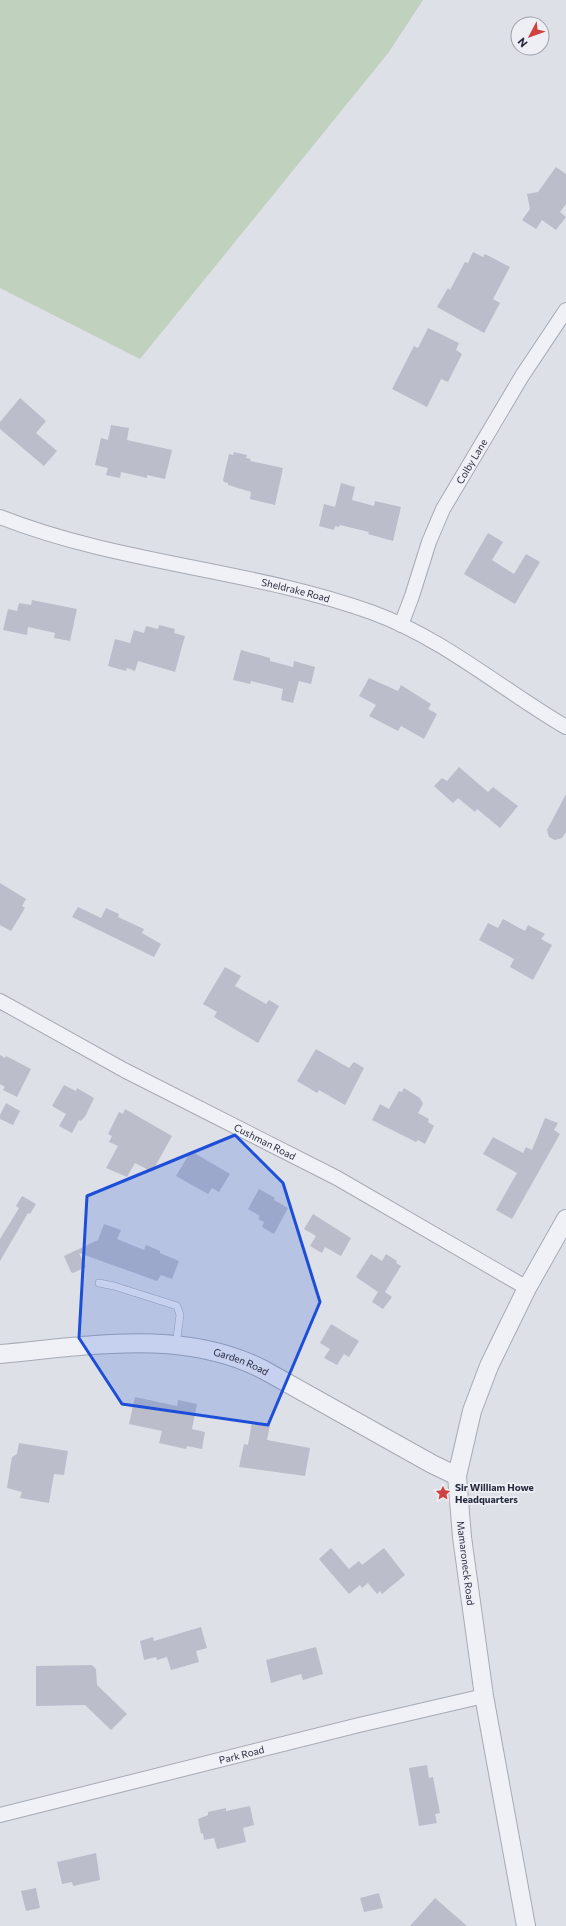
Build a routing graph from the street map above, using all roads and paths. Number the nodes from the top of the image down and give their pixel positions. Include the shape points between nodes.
1 (566, 310) edge
2 (0, 517) edge
3 (401, 625) junction
4 (566, 727) edge
5 (0, 1001) edge
6 (566, 1220) edge
7 (99, 1283) dead end
8 (527, 1288) junction
9 (176, 1345) junction
10 (0, 1354) edge
11 (457, 1476) junction
12 (484, 1696) junction
13 (0, 1815) edge
14 (526, 1926) edge

1 - 3 street, Colby Lane via 522,376 443,509
2 - 3 street, Sheldrake Road via 54,536 301,591 372,612
3 - 4 street, Sheldrake Road via 499,682 536,710
5 - 8 street, Cushman Road via 124,1070 337,1178
6 - 8 street, Mamaroneck Road
7 - 9 lane via 177,1306 180,1315
8 - 11 street, Mamaroneck Road via 480,1387
9 - 10 street, Garden Road via 132,1343
9 - 11 street, Garden Road via 204,1348 246,1361
11 - 12 street, Mamaroneck Road via 462,1538
12 - 13 street, Park Road
12 - 14 street, Mamaroneck Road

